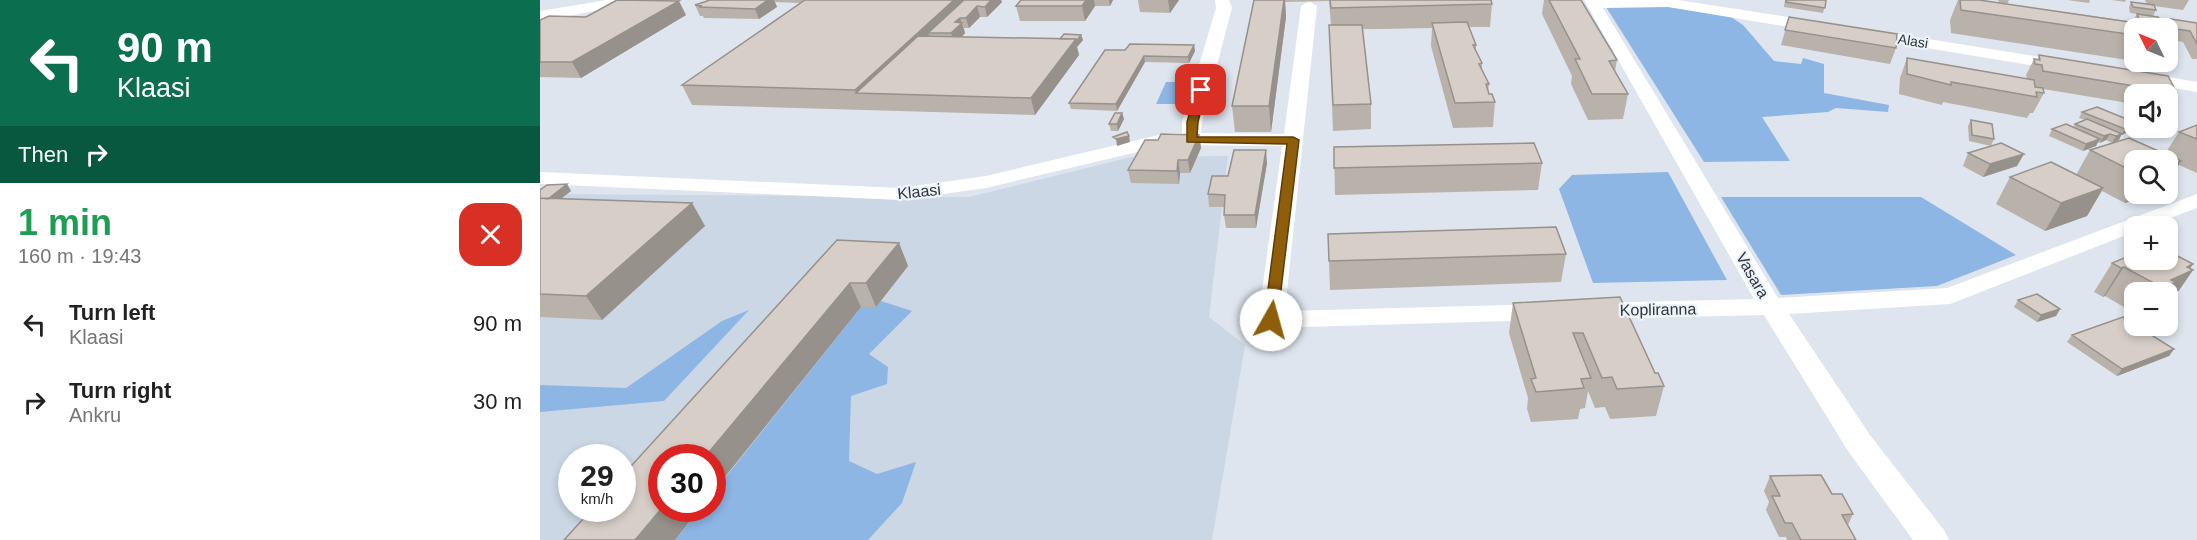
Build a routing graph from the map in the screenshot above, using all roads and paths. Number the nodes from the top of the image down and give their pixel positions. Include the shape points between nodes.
1 (633, 0) edge
2 (1222, 0) edge
3 (1592, 2) edge
4 (1309, 6) dead end
5 (540, 16) edge
6 (2081, 68) edge
7 (2126, 75) edge
8 (2197, 87) edge
9 (1191, 140) junction
10 (1293, 140) junction
11 (540, 178) edge
12 (2197, 200) edge
13 (1771, 306) junction
14 (1932, 540) edge

1 - 5 street
2 - 9 street via 1224,8 1192,122
3 - 6 street, Alasi via 1668,3
3 - 13 street, Vasara
4 - 10 street, Kopliranna
7 - 8 street
9 - 10 street, Klaasi
9 - 11 street, Klaasi via 1167,139 986,182 900,194
10 - 13 street, Kopliranna via 1271,320
12 - 13 street, Kopliranna via 1950,296
13 - 14 street, Vasara via 1859,443

